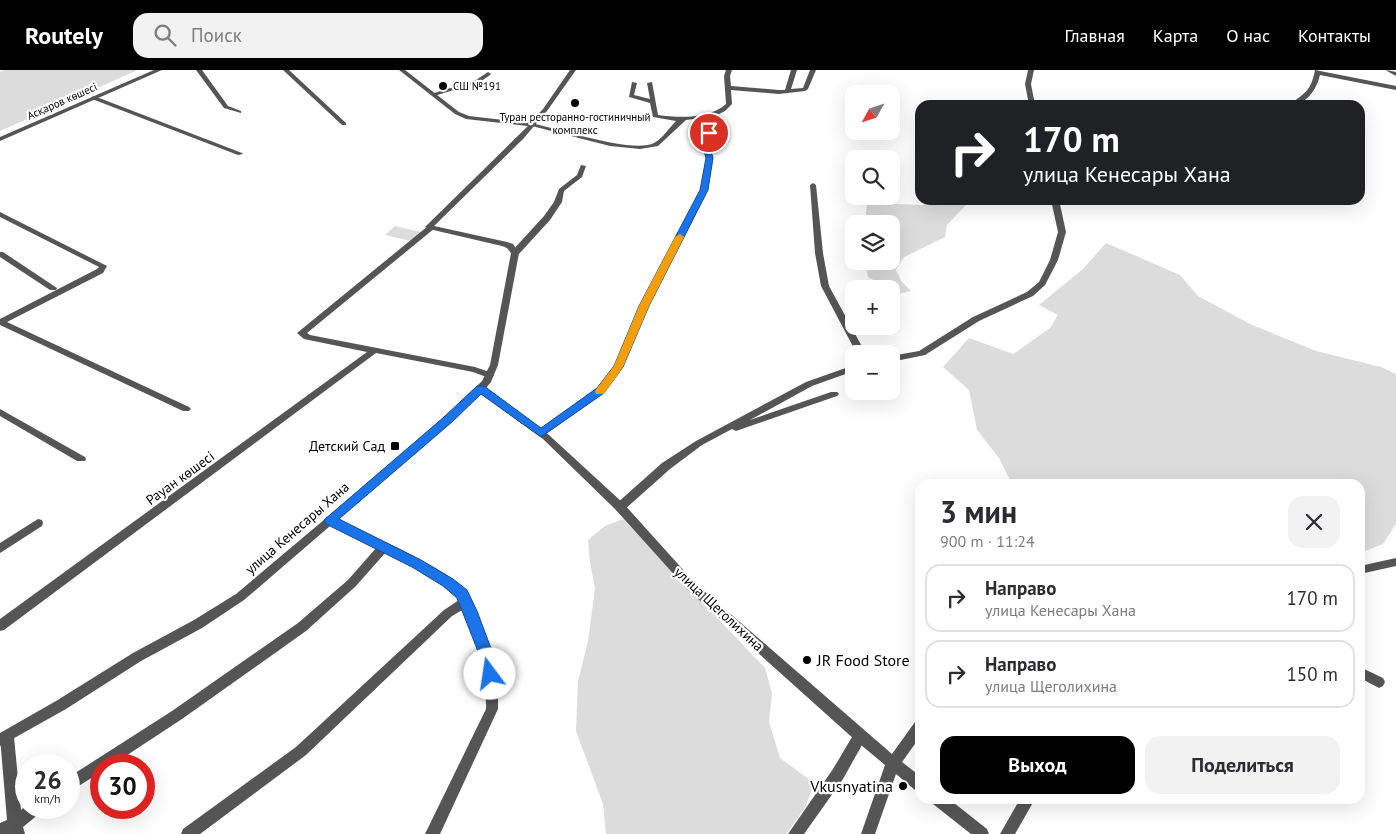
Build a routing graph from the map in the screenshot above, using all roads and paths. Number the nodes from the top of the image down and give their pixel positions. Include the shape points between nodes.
1 (159, 70) edge
2 (199, 70) edge
3 (286, 70) edge
4 (402, 70) edge
5 (573, 70) edge
6 (729, 70) edge
7 (794, 70) edge
8 (813, 70) edge
9 (1031, 70) edge
10 (1389, 70) edge
11 (1318, 71) edge
12 (488, 74) dead end
13 (1396, 74) edge
14 (634, 83) dead end
15 (650, 83) dead end
16 (728, 88) junction
17 (1396, 88) edge
18 (787, 91) junction
19 (434, 94) junction
20 (94, 98) junction
21 (1031, 100) edge
22 (1301, 100) edge
23 (652, 102) junction
24 (239, 112) dead end
25 (712, 116) junction
26 (683, 120) junction
27 (344, 124) dead end
28 (531, 125) junction
29 (0, 139) edge
30 (240, 154) dead end
31 (583, 166) dead end
32 (812, 185) dead end
33 (1056, 205) edge
34 (0, 214) edge
35 (431, 228) junction
36 (515, 253) junction
37 (0, 254) edge
38 (99, 264) junction
39 (53, 288) junction
40 (0, 316) edge
41 (0, 322) edge
42 (857, 345) edge
43 (376, 350) junction
44 (900, 357) edge
45 (845, 371) edge
46 (489, 375) junction
47 (480, 388) junction
48 (834, 394) dead end
49 (186, 409) dead end
50 (0, 412) edge
51 (541, 434) junction
52 (711, 436) junction
53 (81, 458) dead end
54 (620, 507) junction
55 (330, 520) junction
56 (38, 523) dead end
57 (384, 547) junction
58 (0, 549) edge
59 (1396, 562) edge
60 (1365, 569) edge
61 (466, 602) junction
62 (0, 626) edge
63 (1365, 675) edge
64 (1379, 682) dead end
65 (915, 733) edge
66 (860, 736) junction
67 (3, 738) edge
68 (893, 763) junction
69 (80, 778) edge
70 (915, 781) edge
71 (944, 804) edge
72 (1025, 804) edge
73 (26, 819) edge
74 (17, 829) edge
75 (0, 830) edge
76 (188, 834) edge
77 (432, 834) edge
78 (795, 834) edge
79 (868, 834) edge
80 (982, 834) edge
81 (1007, 834) edge

1 - 20 street, Асқаров көшесі
2 - 24 street via 226,108
3 - 27 street
4 - 19 street
5 - 28 street
6 - 16 street
7 - 18 street
8 - 18 street via 807,88
9 - 21 street via 1028,84
10 - 13 street
11 - 17 street
11 - 22 street via 1309,96
12 - 19 street via 478,81
14 - 23 street via 631,96
15 - 23 street
16 - 18 street
16 - 25 street via 729,104
19 - 28 street via 468,118
20 - 29 street, Асқаров көшесі
20 - 30 street
23 - 26 street via 655,116
25 - 26 street
25 - 51 street via 706,144 710,158 704,190 644,306 618,367 601,391
26 - 28 street via 655,145 642,147
28 - 35 street via 432,223
31 - 36 street via 580,176 561,190 558,202 547,218
32 - 42 street via 824,286
33 - 44 street via 1062,232 1054,260 1042,283 1030,294 976,319 922,353
34 - 38 street
35 - 36 street via 504,244
35 - 43 street via 301,332 307,337
36 - 46 street, улица Кенесары Хана via 494,366
37 - 39 street
38 - 39 street
38 - 41 street via 103,266 100,271
39 - 40 street
41 - 49 street
43 - 46 street
43 - 62 street, Рауан көшесі
45 - 52 street via 809,384
46 - 47 street, улица Кенесары Хана
47 - 51 street, улица Щеголихина
47 - 55 street, улица Кенесары Хана via 448,420
48 - 52 street
50 - 53 street
51 - 54 street, улица Щеголихина
52 - 54 street via 666,466
54 - 66 street, улица Щеголихина via 692,587
55 - 57 street
55 - 67 street, улица Кенесары Хана via 240,597
56 - 58 street
57 - 61 street via 448,582
57 - 69 street via 352,583 302,627 177,715
59 - 60 street
61 - 76 street via 448,613 301,752
61 - 77 street via 488,659 493,690 492,709
63 - 64 street
65 - 68 street
66 - 68 street, улица Щеголихина
66 - 78 street via 838,774
67 - 74 street
68 - 70 street, улица Щеголихина
68 - 79 street
71 - 80 street
72 - 81 street
73 - 74 street
74 - 75 street

